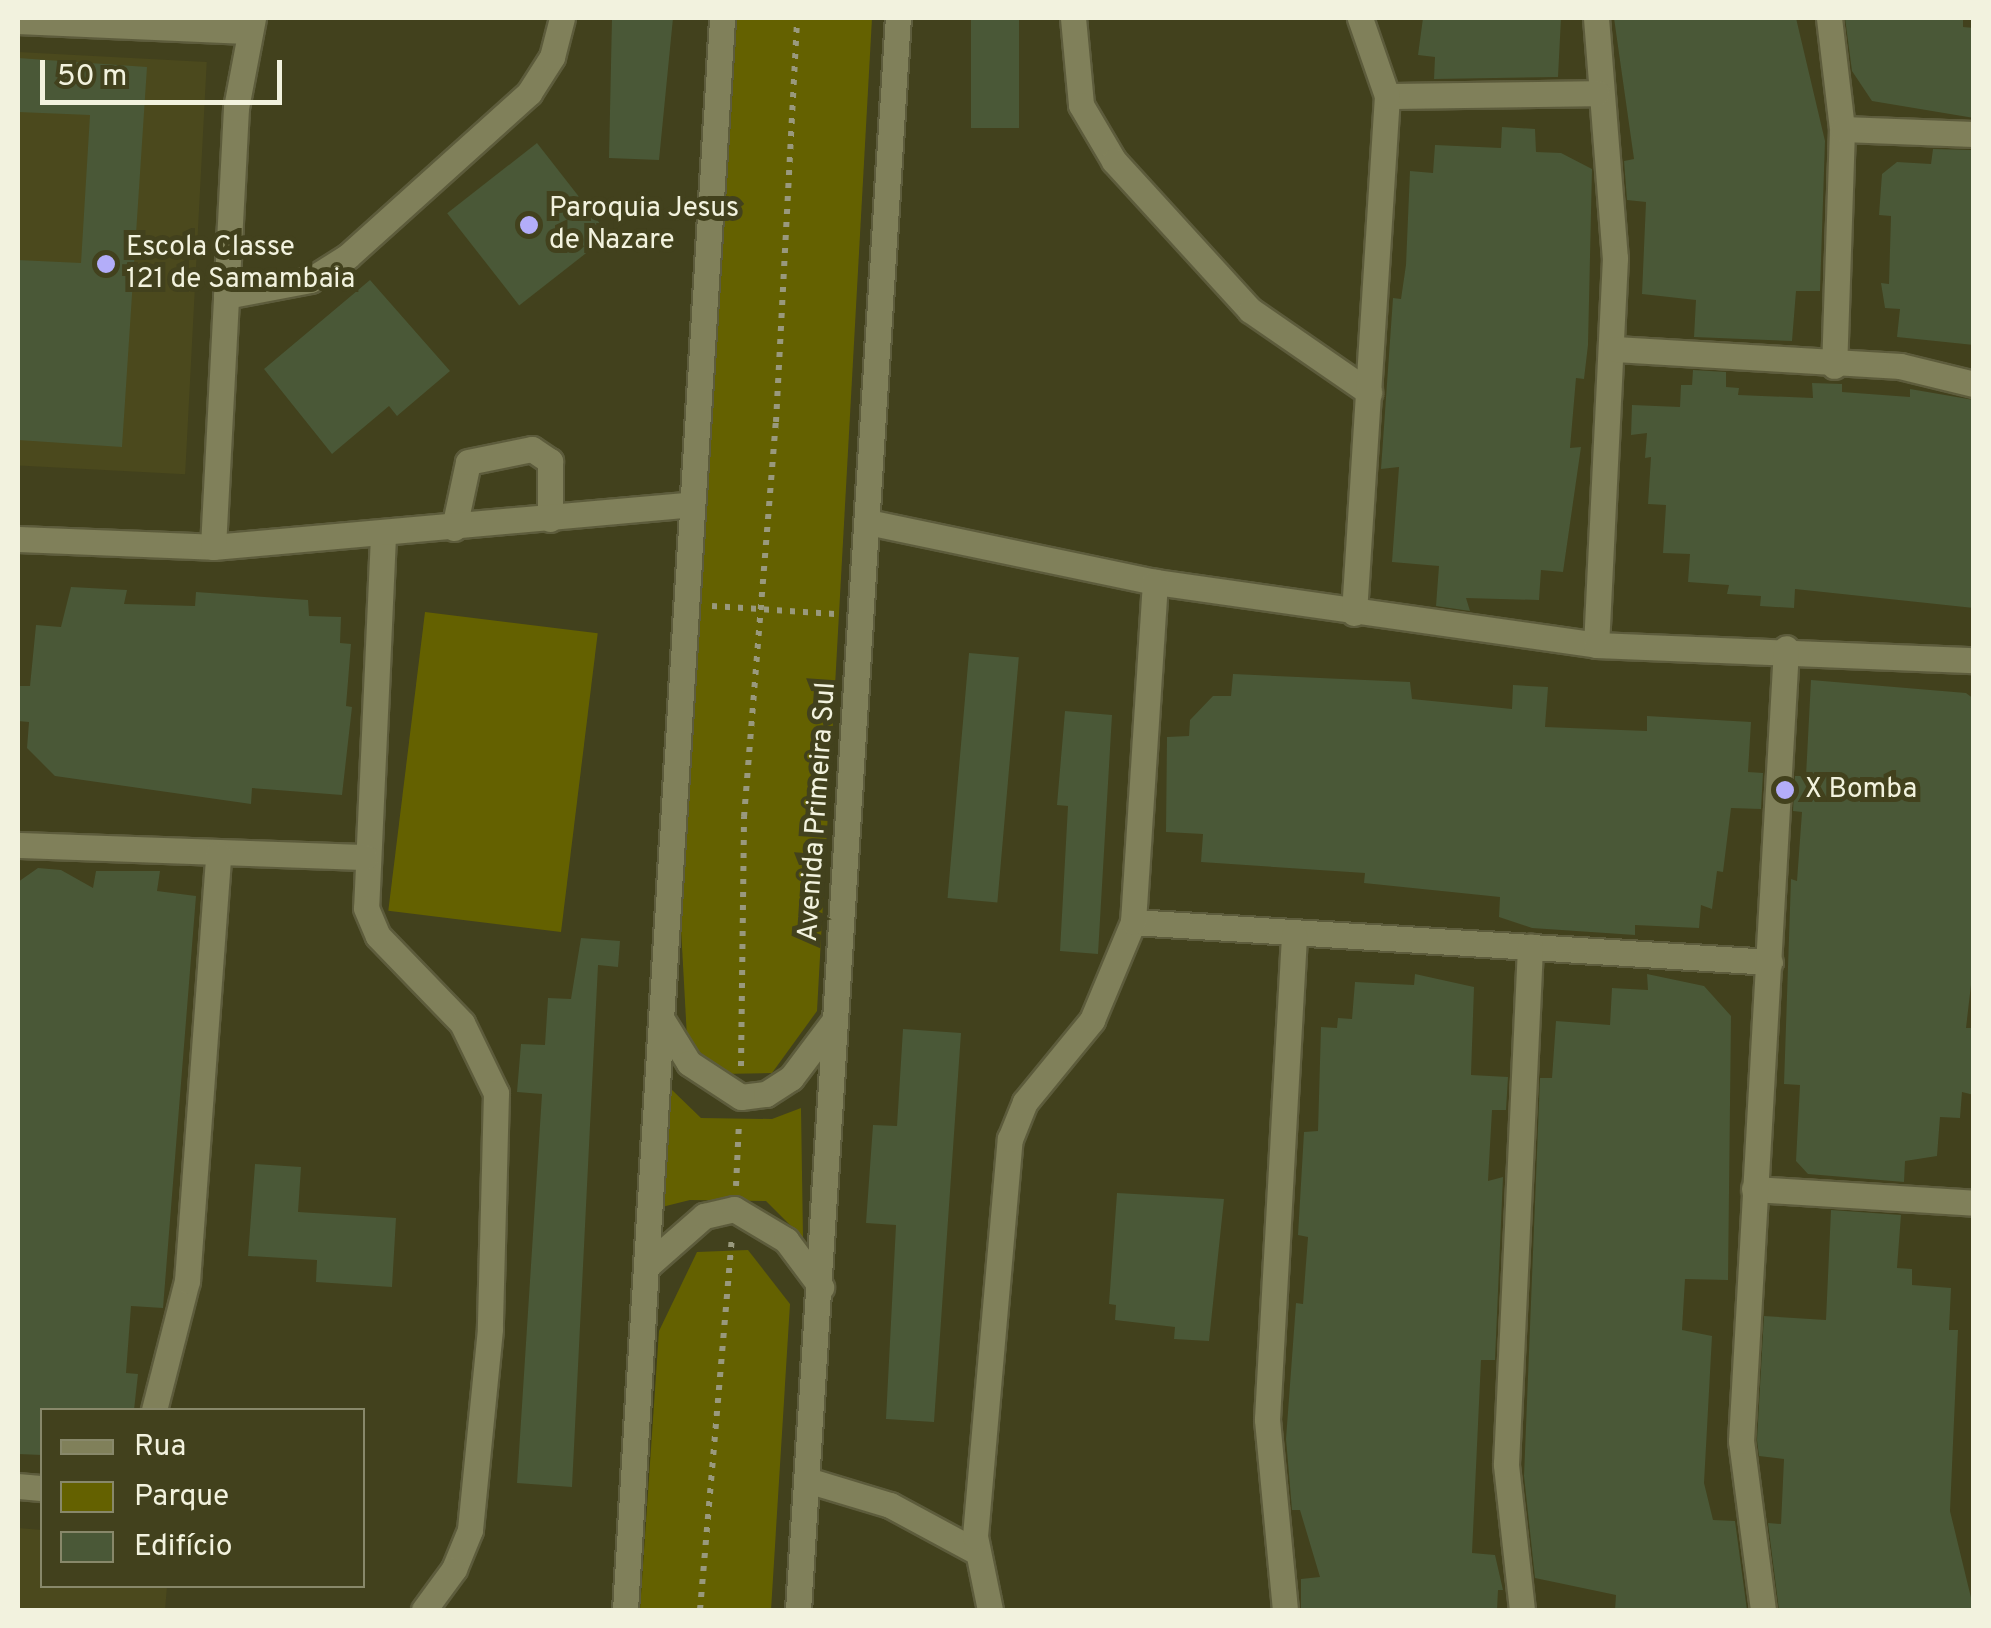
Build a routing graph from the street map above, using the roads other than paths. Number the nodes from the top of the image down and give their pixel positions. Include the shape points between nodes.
1 (562, 18) edge
2 (722, 18) edge
3 (898, 18) edge
4 (1073, 18) edge
5 (1360, 18) edge
6 (1596, 18) edge
7 (1829, 18) edge
8 (32, 20) edge
9 (250, 24) edge
10 (1597, 92) junction
11 (1387, 96) junction
12 (1842, 129) junction
13 (1974, 134) edge
14 (226, 296) junction
15 (1614, 349) junction
16 (1834, 366) junction
17 (1974, 384) edge
18 (1369, 392) junction
19 (692, 504) junction
20 (550, 519) junction
21 (868, 522) junction
22 (454, 528) junction
23 (383, 536) junction
24 (18, 539) edge
25 (213, 547) junction
26 (1154, 582) junction
27 (1354, 613) junction
28 (1596, 644) junction
29 (1786, 648) junction
30 (1974, 660) edge
31 (18, 845) edge
32 (218, 854) junction
33 (365, 857) junction
34 (1133, 922) junction
35 (1294, 935) junction
36 (1530, 947) junction
37 (1770, 962) junction
38 (660, 1018) junction
39 (834, 1021) junction
40 (1754, 1189) junction
41 (1974, 1203) edge
42 (647, 1266) junction
43 (820, 1287) junction
44 (154, 1408) edge
45 (807, 1480) junction
46 (977, 1552) junction
47 (424, 1610) edge
48 (625, 1610) edge
49 (798, 1610) edge
50 (990, 1610) edge
51 (1286, 1610) edge
52 (1522, 1610) edge
53 (1763, 1610) edge

1 - 14 street via 552,57 529,94 348,256 310,280
2 - 19 street
3 - 21 street, Avenida Primeira Sul
4 - 18 street via 1081,105 1114,161 1250,310
5 - 11 street
6 - 10 street
7 - 12 street
8 - 9 street
9 - 14 street
10 - 11 street
10 - 15 street via 1610,182
11 - 18 street
12 - 13 street
12 - 16 street
14 - 25 street
15 - 16 street
15 - 28 street
16 - 17 street via 1900,366
18 - 27 street
19 - 20 street
19 - 38 street
20 - 22 street
20 - 22 street via 550,461 532,449 468,462
21 - 26 street
21 - 39 street, Avenida Primeira Sul
22 - 23 street
23 - 25 street
23 - 33 street
24 - 25 street
26 - 27 street
26 - 34 street
27 - 28 street
28 - 29 street
29 - 30 street
29 - 37 street
31 - 32 street
32 - 33 street
32 - 44 street via 186,1281
33 - 47 street via 366,908 378,936 462,1023 496,1093 490,1329 470,1530 454,1569
34 - 35 street
34 - 46 street via 1092,1020 1026,1102 1010,1139
35 - 36 street
35 - 51 street via 1266,1419
36 - 37 street
36 - 52 street via 1506,1464
37 - 40 street
38 - 39 street via 689,1063 741,1096 766,1094 791,1078
38 - 42 street
39 - 43 street, Avenida Primeira Sul
40 - 41 street
40 - 53 street via 1741,1441
42 - 43 street via 704,1216 734,1209 786,1240
42 - 48 street
43 - 45 street, Avenida Primeira Sul
45 - 46 street via 890,1504
45 - 49 street, Avenida Primeira Sul
46 - 50 street

